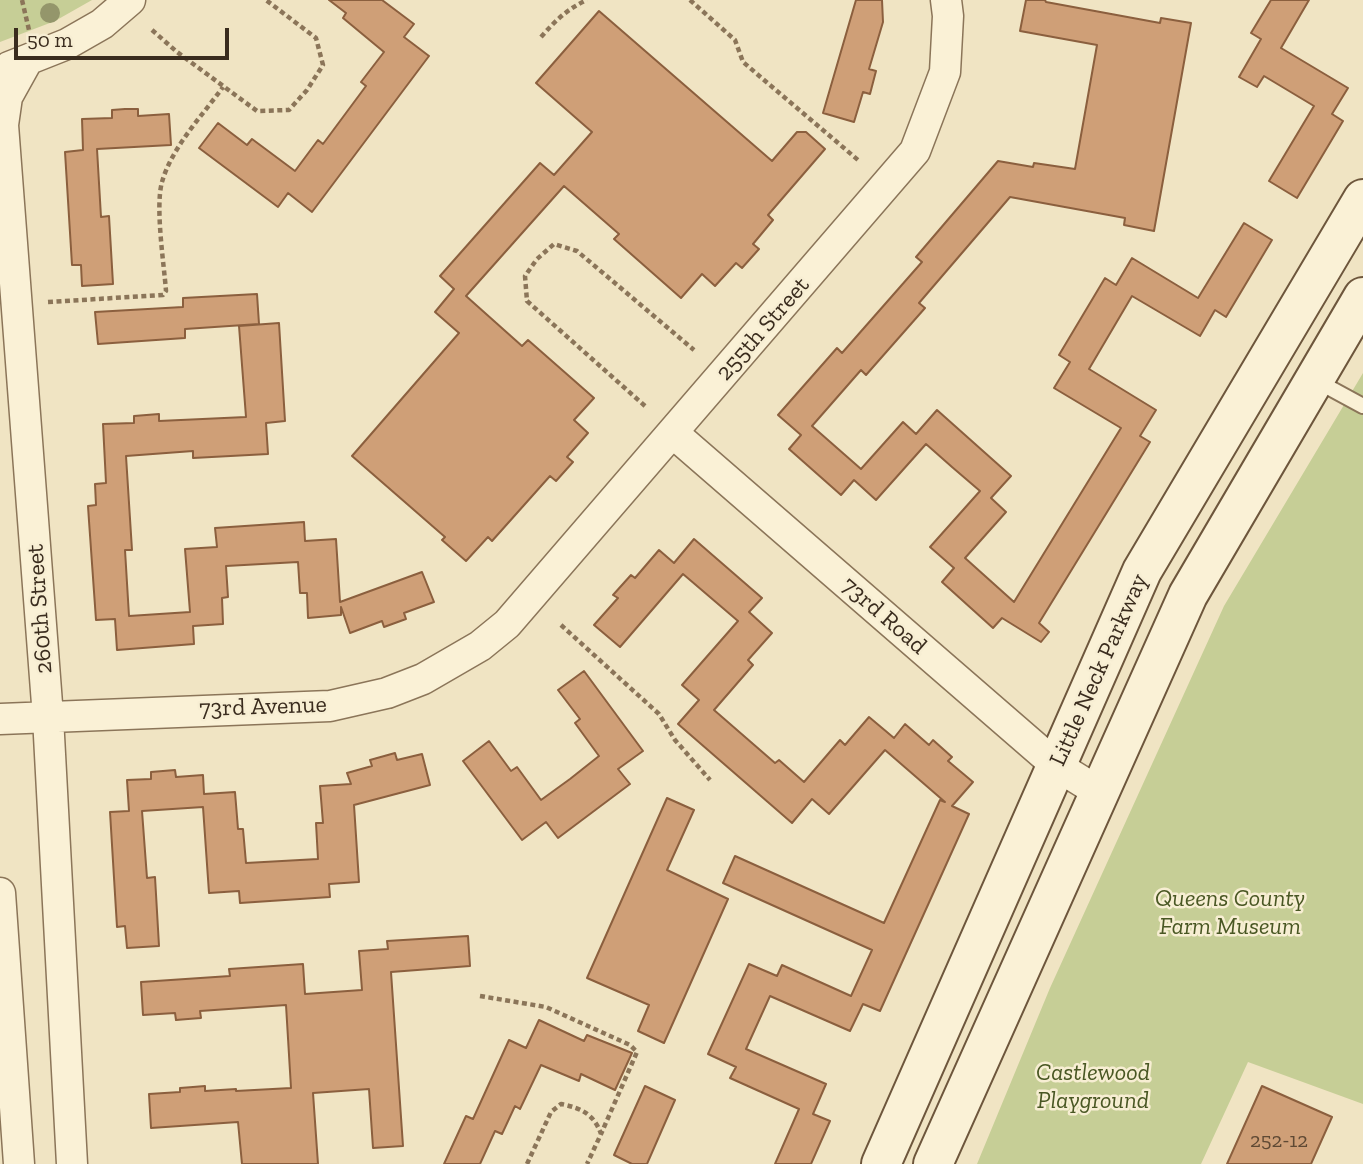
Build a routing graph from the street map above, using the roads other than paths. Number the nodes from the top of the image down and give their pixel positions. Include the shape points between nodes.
1 (130, 0) edge
2 (946, 0) edge
3 (13, 64) edge
4 (1363, 198) edge
5 (1363, 297) edge
6 (1314, 380) junction
7 (1363, 406) edge
8 (673, 433) junction
9 (507, 624) joint
10 (48, 717) junction
11 (0, 719) edge
12 (1057, 766) junction
13 (1098, 792) junction
14 (0, 893) edge
15 (19, 1164) edge
16 (72, 1164) edge
17 (881, 1164) edge
18 (933, 1164) edge

1 - 3 street, 260th Street via 102,24 67,44
2 - 8 street, 255th Street via 945,72 915,151
3 - 10 street, 260th Street via 3,125
4 - 12 main road, Little Neck Parkway via 1142,571
5 - 6 main road, Little Neck Parkway
6 - 7 lane
6 - 13 main road, Little Neck Parkway via 1188,595
8 - 9 street, 255th Street
8 - 12 street, 73rd Road
9 - 10 street, 73rd Avenue via 480,646 423,679 330,706
10 - 11 street, 73rd Avenue
10 - 16 street, 260th Street
12 - 13 street, 73rd Road
12 - 17 main road, Little Neck Parkway
13 - 18 main road, Little Neck Parkway
14 - 15 street

